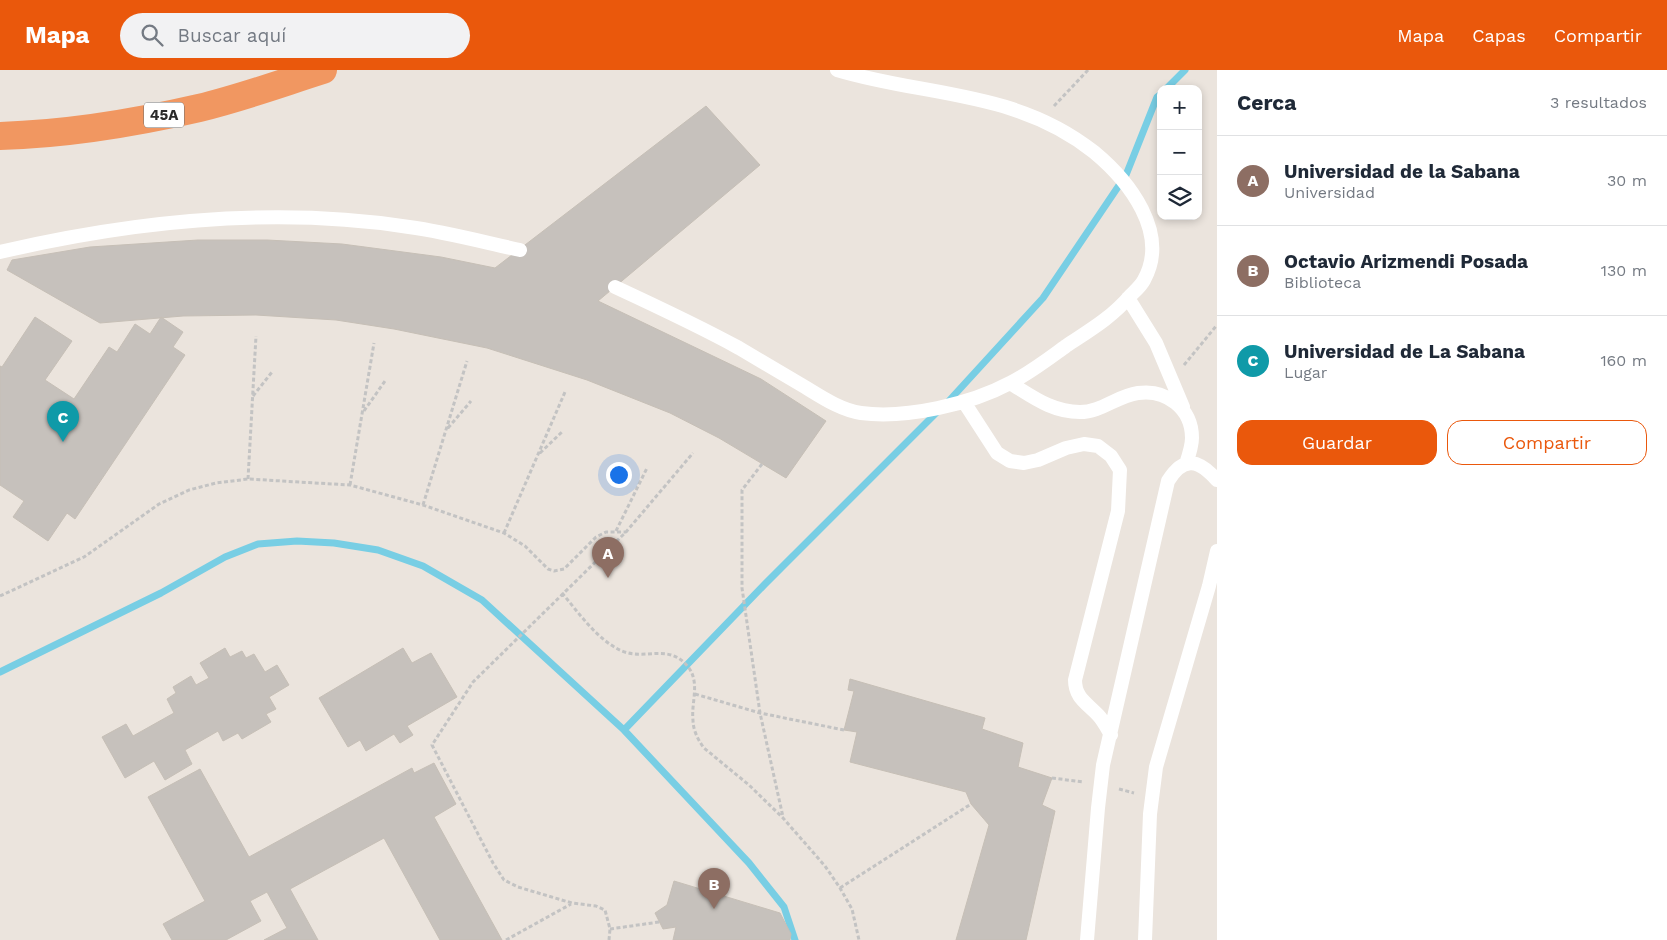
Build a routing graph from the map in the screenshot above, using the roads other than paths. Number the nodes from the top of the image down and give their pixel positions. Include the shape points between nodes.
1 (323, 70) edge
2 (837, 70) edge
3 (0, 136) edge
4 (520, 250) dead end
5 (0, 252) edge
6 (614, 287) dead end
7 (1128, 298) junction
8 (1010, 383) junction
9 (959, 403) junction
10 (1184, 410) junction
11 (1186, 464) junction
12 (1217, 480) edge
13 (1217, 551) edge
14 (1111, 735) junction
15 (1088, 940) edge
16 (1145, 940) edge

1 - 3 highway, 45A via 201,107 126,123
2 - 7 lane via 996,103 1041,119 1093,152 1113,169 1138,202 1151,235 1148,269 1143,282
4 - 5 lane via 408,226 290,217 133,227
6 - 9 lane via 739,348 832,403 857,412 880,415 905,413
7 - 8 lane via 1114,314
7 - 10 lane via 1156,343
8 - 9 lane
8 - 10 lane via 1050,408 1067,411 1093,411 1139,393 1165,395
9 - 14 lane via 997,453 1010,461 1024,464 1084,444 1098,446 1111,456 1120,470 1118,511 1075,680 1080,699 1099,716
10 - 11 lane via 1192,437
11 - 12 lane via 1196,463
11 - 14 lane via 1176,468 1168,481
13 - 16 lane via 1156,767 1150,814
14 - 15 lane via 1100,784

